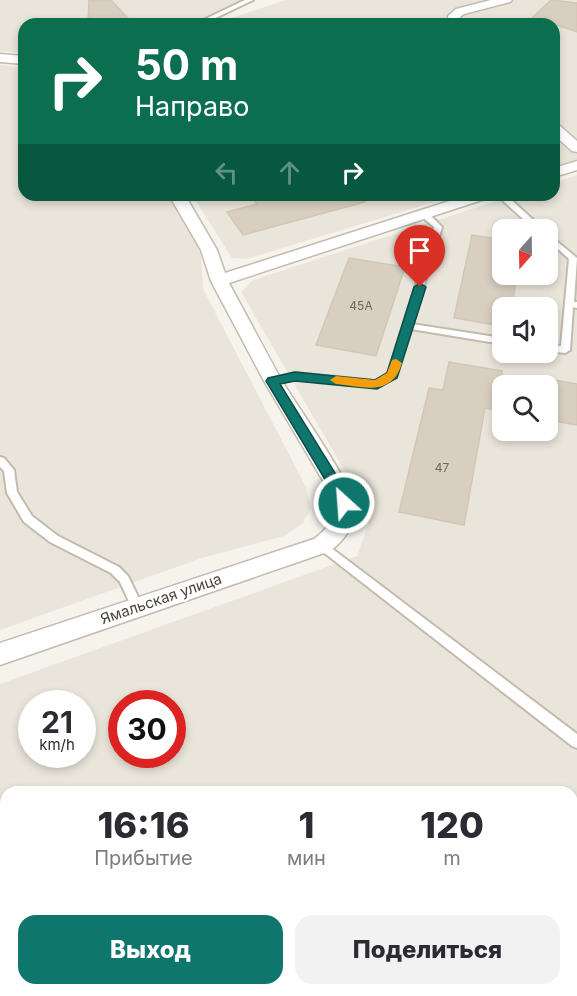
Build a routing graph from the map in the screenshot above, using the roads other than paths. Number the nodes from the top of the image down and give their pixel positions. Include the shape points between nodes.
1 (250, 0) edge
2 (506, 0) edge
3 (211, 18) edge
4 (454, 18) edge
5 (0, 58) edge
6 (18, 60) edge
7 (560, 133) edge
8 (577, 148) edge
9 (577, 165) edge
10 (560, 171) edge
11 (180, 201) edge
12 (464, 201) edge
13 (508, 201) edge
14 (424, 214) junction
15 (528, 219) edge
16 (558, 245) edge
17 (575, 260) edge
18 (219, 281) junction
19 (573, 304) edge
20 (408, 326) junction
21 (492, 339) edge
22 (558, 349) edge
23 (273, 381) junction
24 (0, 461) edge
25 (322, 545) junction
26 (136, 607) junction
27 (0, 654) edge
28 (577, 742) edge

1 - 3 lane
2 - 4 street via 460,11
5 - 6 street
7 - 8 street
9 - 10 street
11 - 18 street via 209,250
12 - 14 street
13 - 15 lane
14 - 18 street
14 - 20 lane via 438,227
16 - 17 lane
17 - 19 lane
18 - 23 street
19 - 22 lane via 565,350
20 - 21 lane
20 - 23 lane via 393,375 377,384 295,376
23 - 25 street via 344,503 342,523
24 - 26 lane via 9,470 12,493 28,519 54,539 115,570 124,579
25 - 26 street, Ямальская улица
25 - 28 lane
26 - 27 street, Ямальская улица

